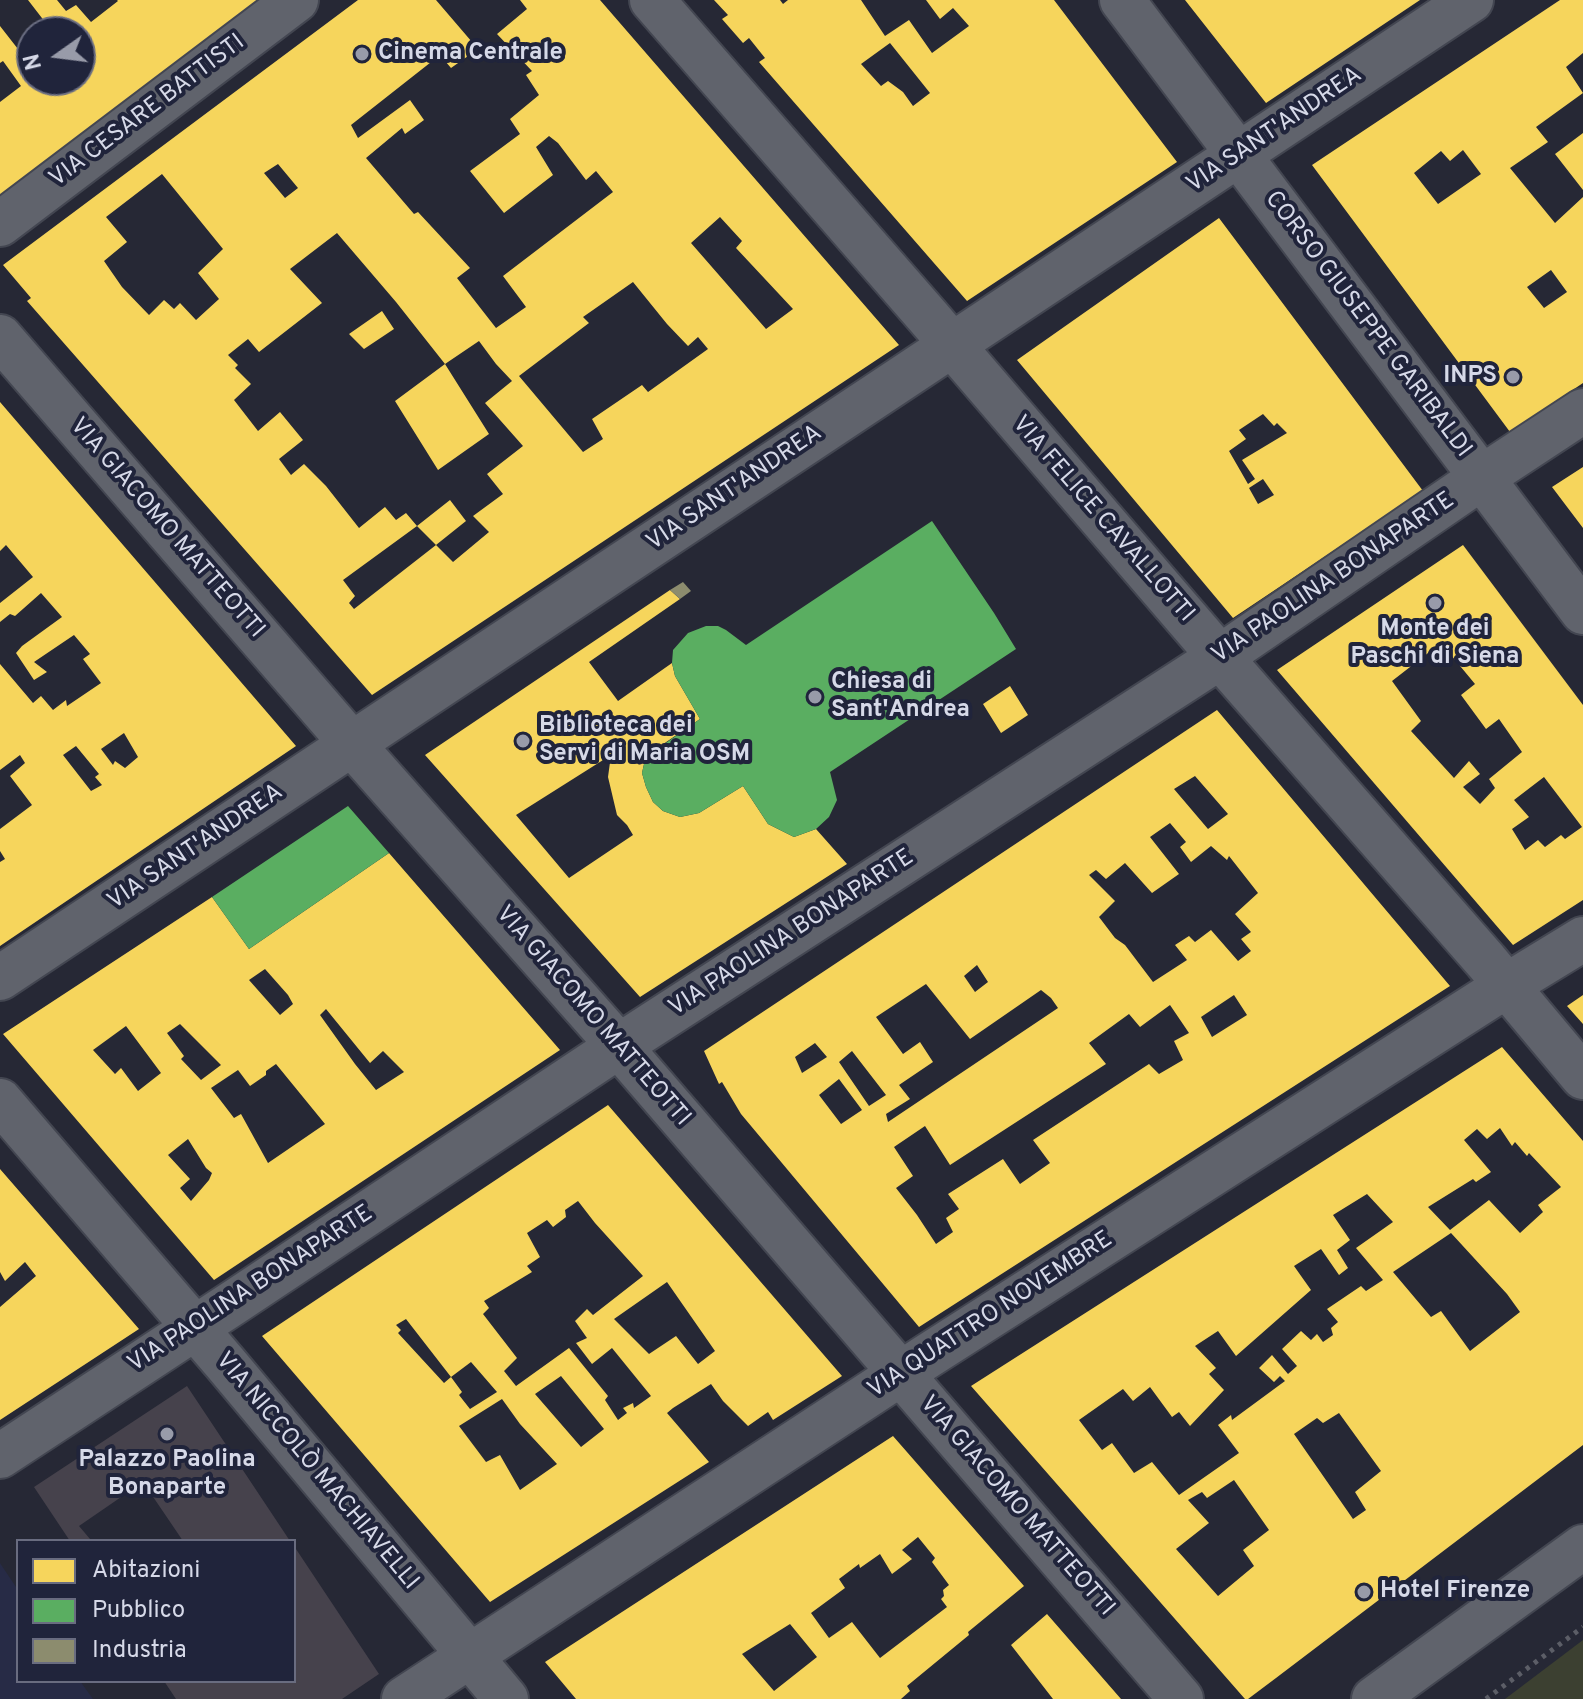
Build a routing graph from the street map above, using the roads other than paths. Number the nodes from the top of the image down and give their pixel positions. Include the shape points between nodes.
1 (296, 0) edge
2 (652, 0) edge
3 (1122, 0) edge
4 (1471, 0) edge
5 (1239, 154) junction
6 (0, 224) edge
7 (0, 337) edge
8 (952, 344) junction
9 (1583, 411) edge
10 (1481, 478) junction
11 (1583, 612) edge
12 (1220, 657) junction
13 (352, 744) junction
14 (1583, 939) edge
15 (0, 978) edge
16 (1506, 986) junction
17 (619, 1046) junction
18 (1583, 1077) edge
19 (0, 1101) edge
20 (194, 1328) junction
21 (901, 1374) junction
22 (0, 1456) edge
23 (1583, 1547) edge
24 (469, 1656) junction
25 (404, 1699) edge
26 (506, 1699) edge
27 (1181, 1699) edge
28 (1374, 1699) edge

1 - 6 street, VIA CESARE BATTISTI
2 - 8 street, VIA FELICE CAVALLOTTI
3 - 5 street, CORSO GIUSEPPE GARIBALDI
4 - 5 street, VIA SANT'ANDREA
5 - 8 street, VIA SANT'ANDREA
5 - 10 street, CORSO GIUSEPPE GARIBALDI
7 - 13 street, VIA GIACOMO MATTEOTTI
8 - 12 street, VIA FELICE CAVALLOTTI
8 - 13 street, VIA SANT'ANDREA
9 - 10 street, VIA PAOLINA BONAPARTE
10 - 11 street, CORSO GIUSEPPE GARIBALDI
10 - 12 street, VIA PAOLINA BONAPARTE
12 - 16 street, VIA FELICE CAVALLOTTI
12 - 17 street, VIA PAOLINA BONAPARTE
13 - 15 street, VIA SANT'ANDREA
13 - 17 street, VIA GIACOMO MATTEOTTI
14 - 16 street, VIA QUATTRO NOVEMBRE
16 - 18 street, VIA FELICE CAVALLOTTI
16 - 21 street, VIA QUATTRO NOVEMBRE
17 - 20 street, VIA PAOLINA BONAPARTE
17 - 21 street, VIA GIACOMO MATTEOTTI
19 - 20 street, VIA NICCOLÒ MACHIAVELLI
20 - 22 street, VIA PAOLINA BONAPARTE
20 - 24 street, VIA NICCOLÒ MACHIAVELLI
21 - 24 street, VIA QUATTRO NOVEMBRE
21 - 27 street, VIA GIACOMO MATTEOTTI
23 - 28 street
24 - 25 street, VIA QUATTRO NOVEMBRE
24 - 26 street, VIA NICCOLÒ MACHIAVELLI

